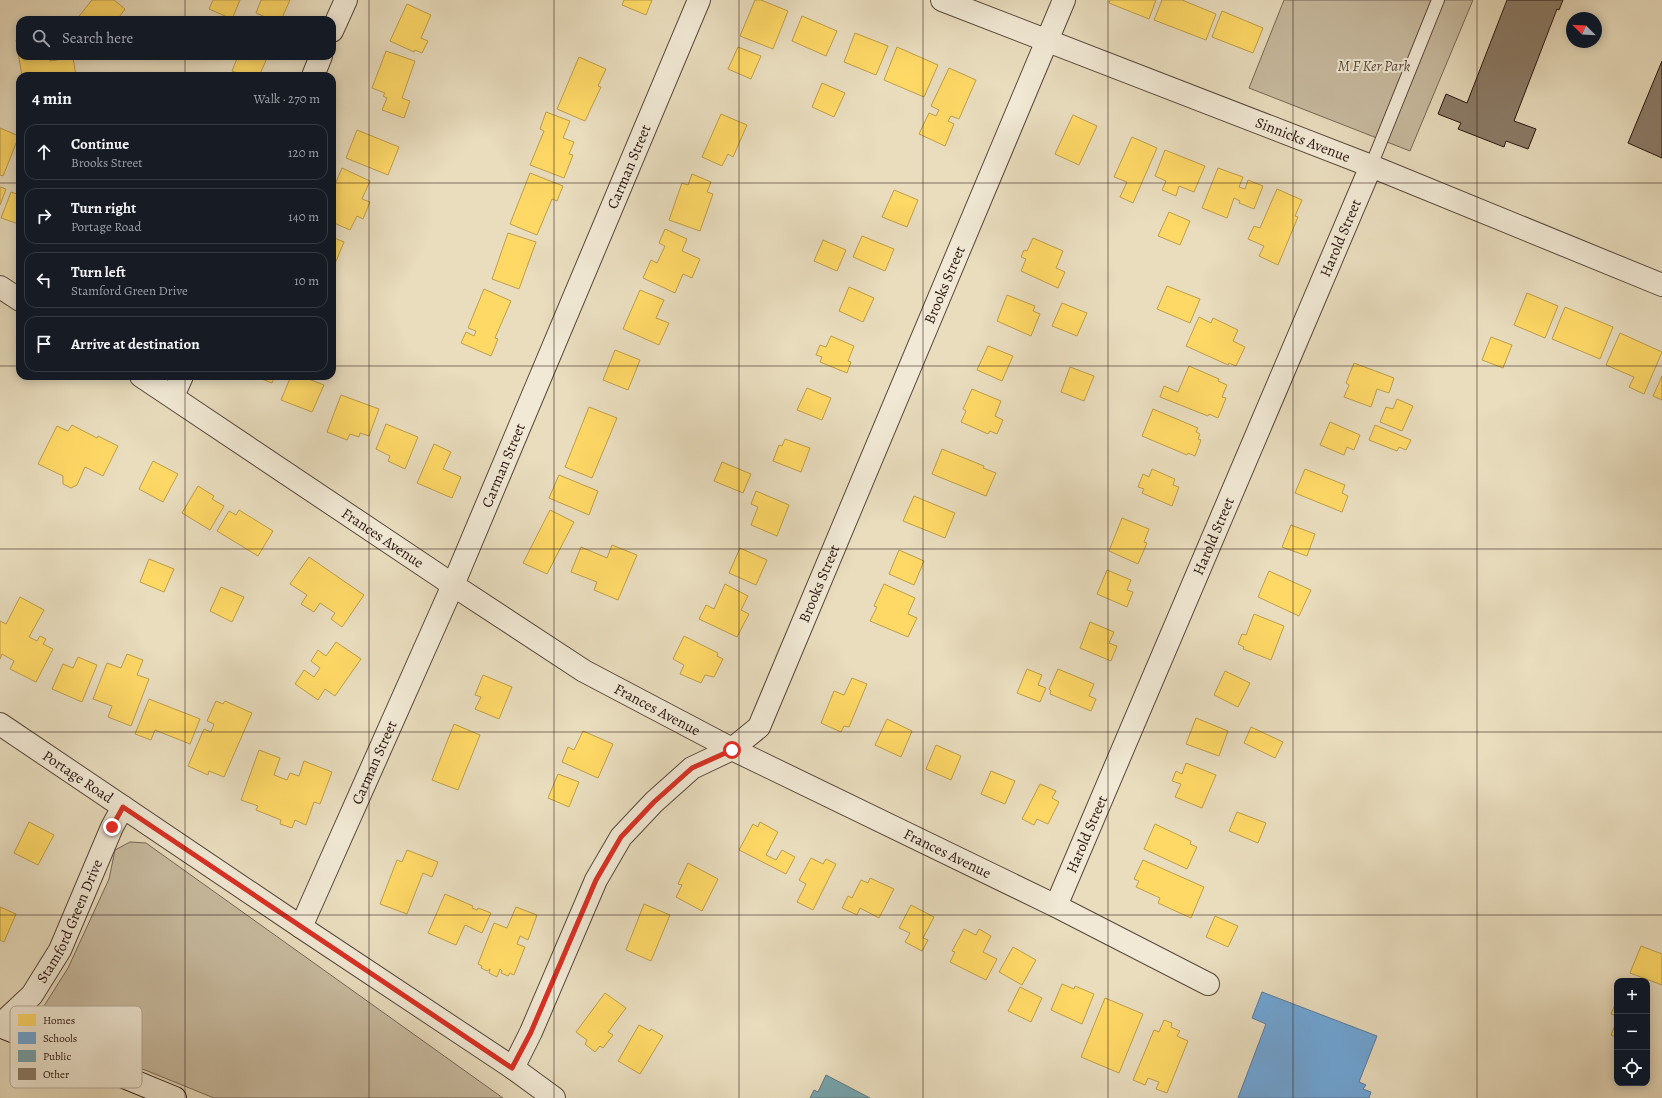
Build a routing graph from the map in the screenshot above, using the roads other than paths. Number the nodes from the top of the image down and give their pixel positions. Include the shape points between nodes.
1 (346, 0) edge
2 (699, 0) edge
3 (942, 0) edge
4 (1064, 0) edge
5 (1438, 0) edge
6 (336, 22) edge
7 (1047, 41) junction
8 (319, 60) edge
9 (314, 72) edge
10 (1371, 166) junction
11 (1662, 285) edge
12 (0, 287) edge
13 (16, 297) edge
14 (147, 380) edge
15 (180, 380) edge
16 (173, 396) junction
17 (453, 585) junction
18 (0, 724) edge
19 (732, 750) junction
20 (123, 807) junction
21 (1056, 906) junction
22 (301, 927) junction
23 (1208, 984) dead end
24 (21, 1006) edge
25 (10, 1017) edge
26 (0, 1026) edge
27 (10, 1030) edge
28 (512, 1068) junction
29 (142, 1085) edge
30 (174, 1098) edge
31 (554, 1098) edge

1 - 6 street
2 - 17 street, Carman Street
3 - 7 street, Sinnicks Avenue
4 - 7 street, Brooks Street
5 - 10 lane
7 - 10 street, Sinnicks Avenue
7 - 19 street, Brooks Street via 759,727
8 - 9 street
10 - 11 street, Sinnicks Avenue
10 - 21 street, Harold Street
12 - 13 street
14 - 16 street, Frances Avenue
15 - 16 street
16 - 17 street, Frances Avenue
17 - 19 street, Frances Avenue via 584,671
17 - 22 street, Carman Street
18 - 20 street, Portage Road
19 - 21 street, Frances Avenue
19 - 28 street, Brooks Street via 692,768 654,802 621,837 596,880 531,1032
20 - 22 street, Portage Road
20 - 24 street, Stamford Green Drive via 112,827 60,950 32,996
21 - 23 street, Frances Avenue
22 - 28 street, Portage Road
25 - 26 street, Stamford Green Drive
26 - 27 street
28 - 31 street, Portage Road
29 - 30 street

